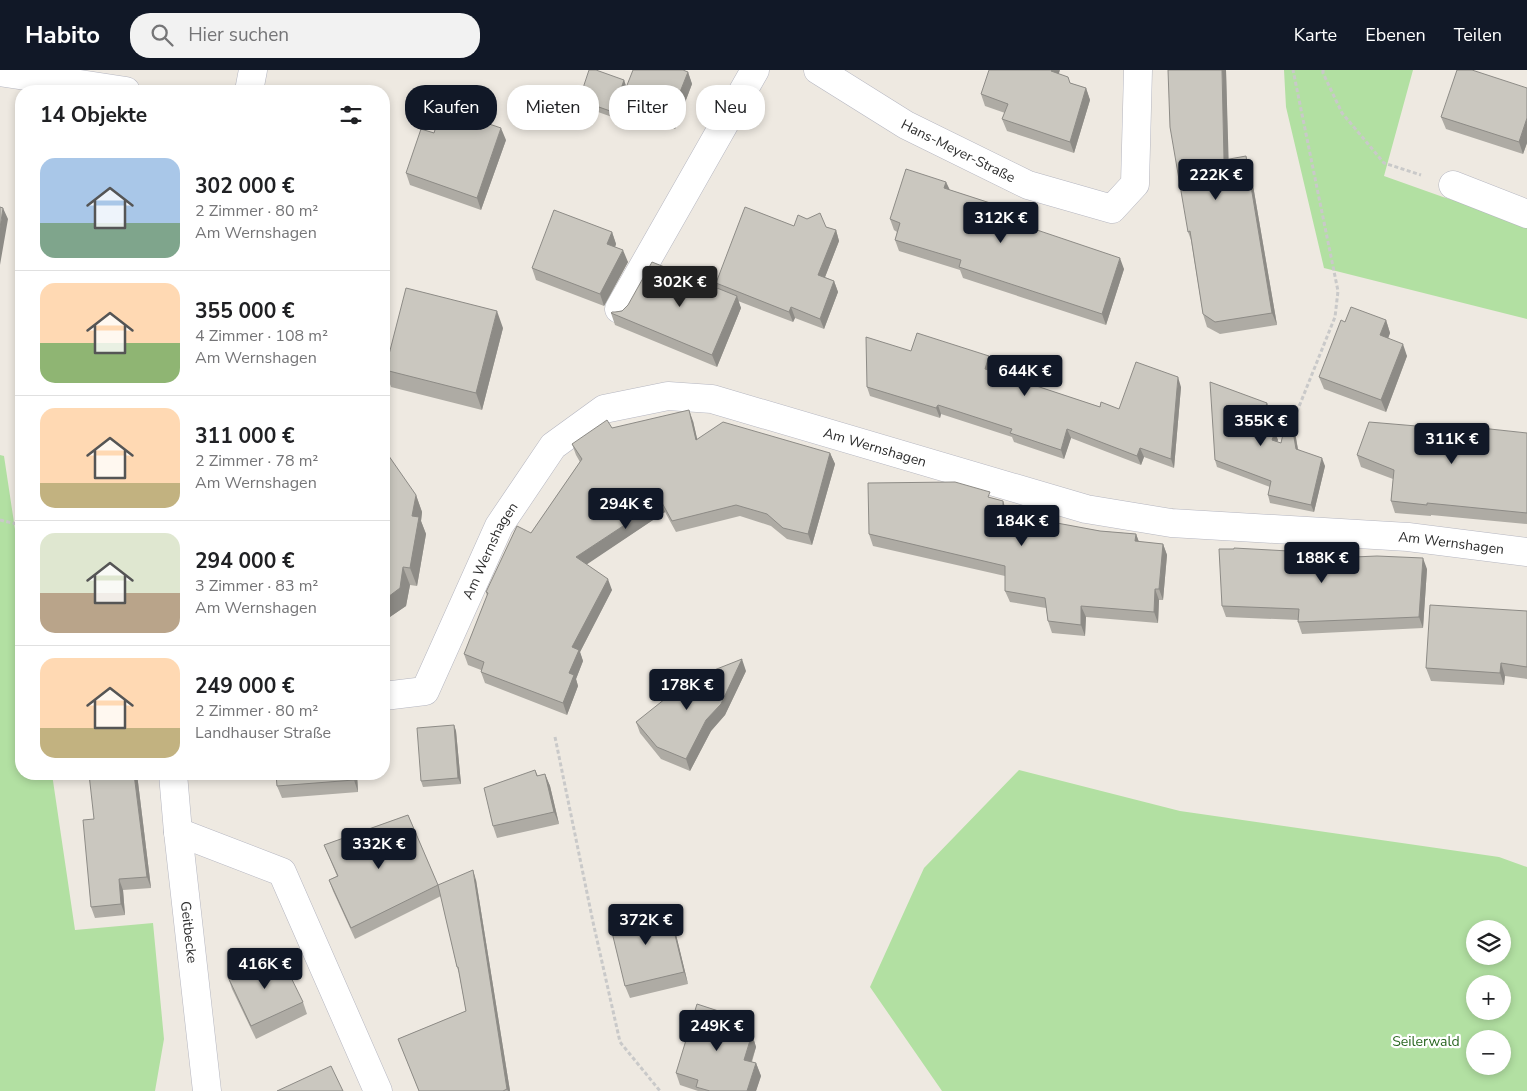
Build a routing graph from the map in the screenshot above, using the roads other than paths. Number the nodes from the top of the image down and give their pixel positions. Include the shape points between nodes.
1 (253, 70) edge
2 (755, 70) edge
3 (818, 70) edge
4 (1138, 70) edge
5 (0, 72) edge
6 (86, 85) edge
7 (250, 85) edge
8 (1453, 185) road end
9 (1527, 214) edge
10 (619, 309) edge
11 (1527, 552) edge
12 (390, 695) edge
13 (174, 780) edge
14 (178, 832) junction
15 (206, 1091) edge
16 (378, 1091) edge

1 - 7 street
2 - 10 street
3 - 4 street, Hans-Meyer-Straße via 906,125 1028,185 1112,209 1135,184
5 - 6 street
8 - 9 street
11 - 12 street, Am Wernshagen via 1408,537 1171,522 1086,509 712,400 668,396 604,409 553,446 499,526 425,691
13 - 14 street, Geitbecke
14 - 15 street, Geitbecke
14 - 16 street via 282,872

